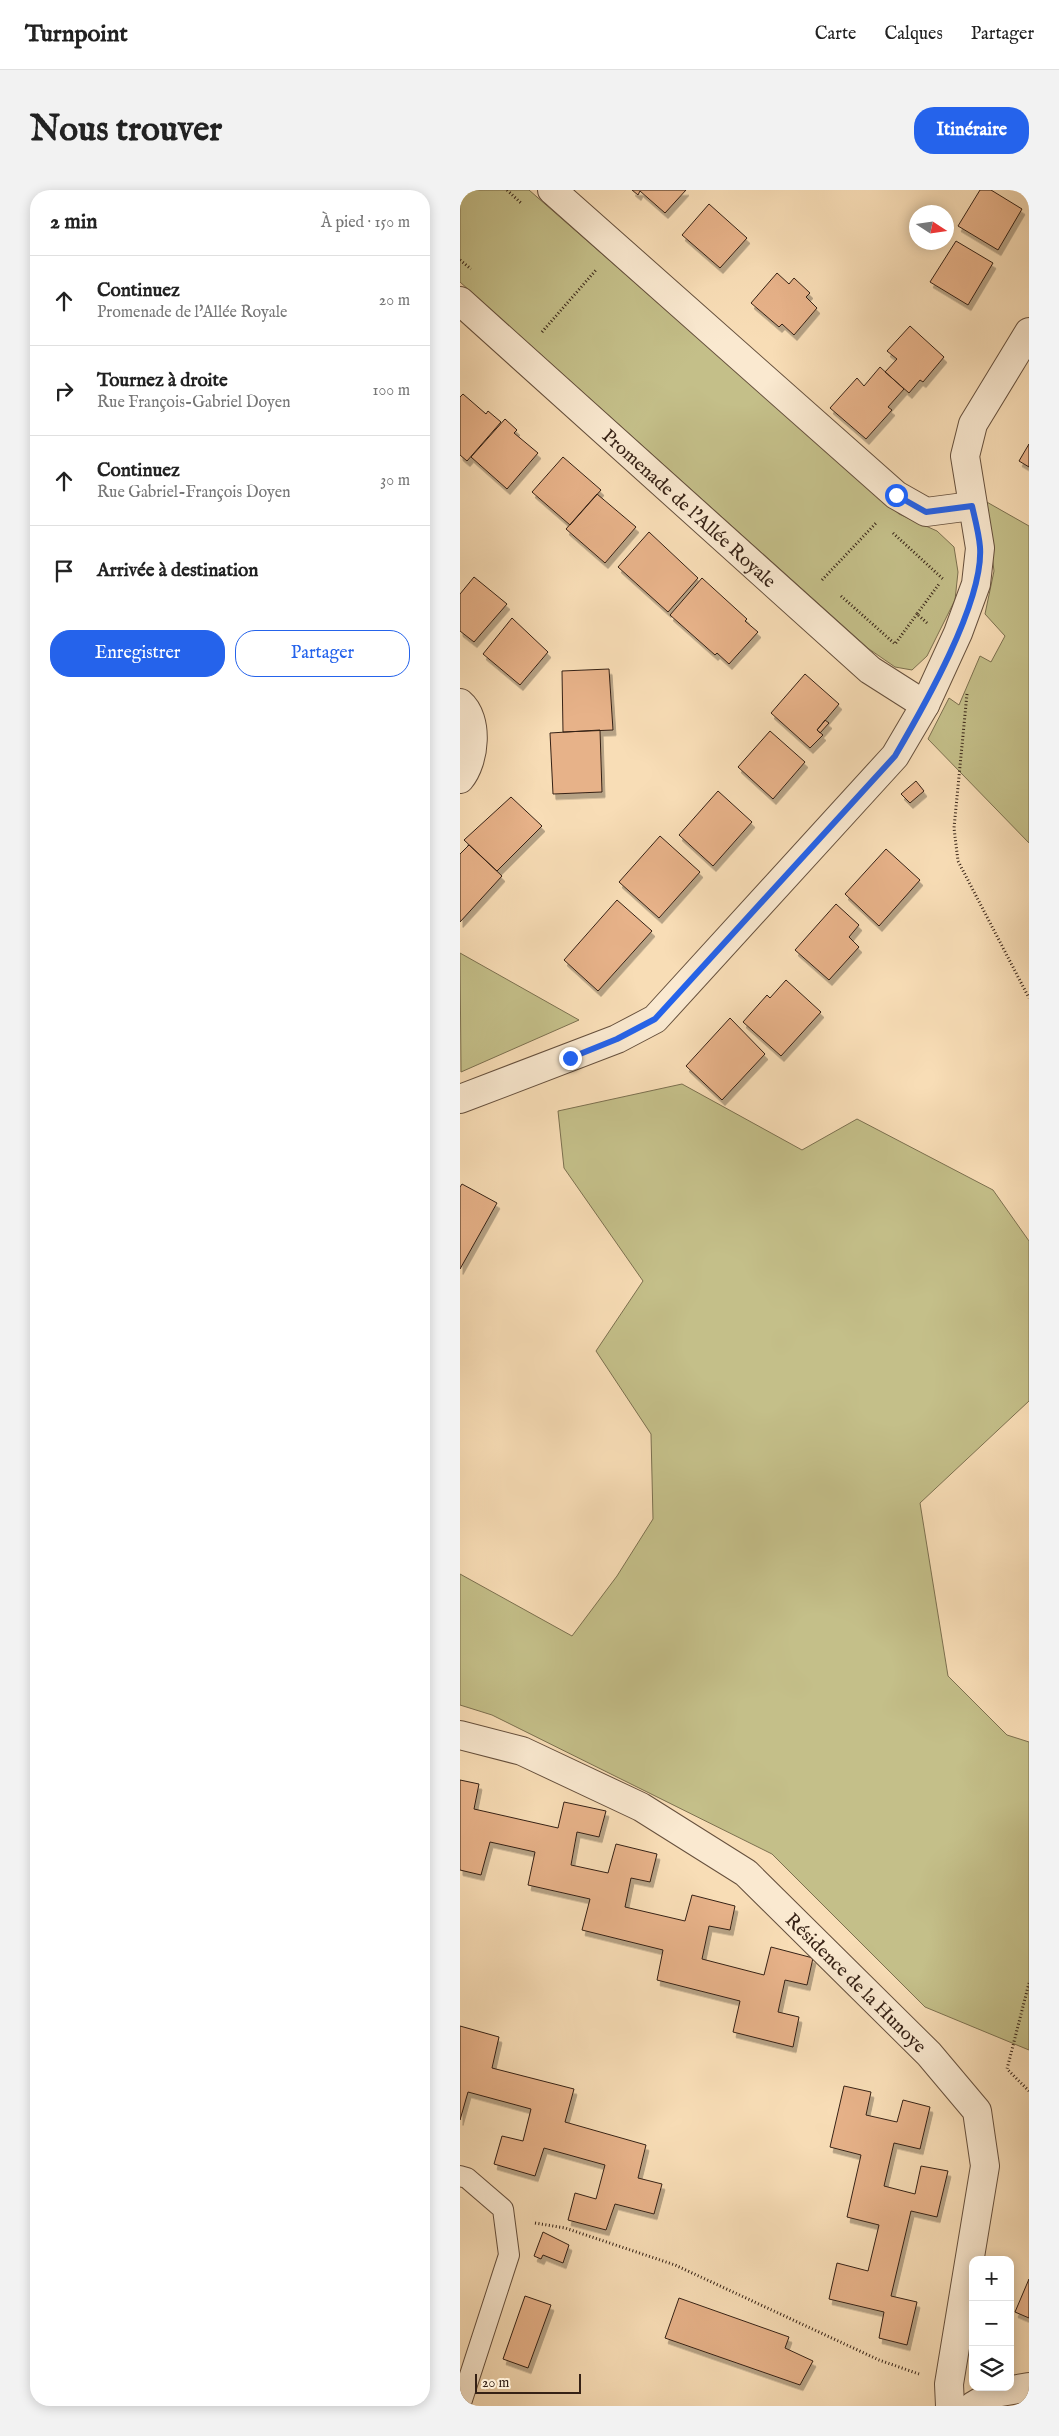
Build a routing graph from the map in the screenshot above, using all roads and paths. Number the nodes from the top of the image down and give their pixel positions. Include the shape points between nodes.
1 (552, 190) edge
2 (596, 269) dead end
3 (460, 301) edge
4 (542, 332) dead end
5 (1029, 332) edge
6 (896, 495) junction
7 (972, 506) junction
8 (822, 580) dead end
9 (953, 644) junction
10 (460, 704) edge
11 (925, 705) junction
12 (460, 778) edge
13 (1029, 998) edge
14 (460, 1099) edge
15 (460, 1735) edge
16 (1029, 1983) edge
17 (1029, 2091) edge
18 (460, 2176) edge
19 (504, 2219) junction
20 (1029, 2387) edge
21 (949, 2395) edge
22 (460, 2406) edge
23 (972, 2406) edge

1 - 6 street
2 - 4 path
3 - 11 street, Promenade de l'Allée Royale via 870,670
5 - 7 street via 973,424 965,456
6 - 7 street via 926,512
6 - 8 path via 879,520
7 - 9 street via 980,548 976,584
9 - 11 street
9 - 13 path via 969,666 954,828 958,860
10 - 12 street via 466,709 474,742 466,772
11 - 14 street via 895,756 655,1019 617,1039
15 - 21 street, Résidence de la Hunoye via 522,1751 641,1807 746,1872 929,2054 976,2112 985,2166
16 - 17 path via 1007,2068
18 - 19 lane via 467,2178 503,2209
19 - 21 path via 565,2228 675,2264
19 - 22 lane via 509,2255
20 - 23 street via 995,2393

